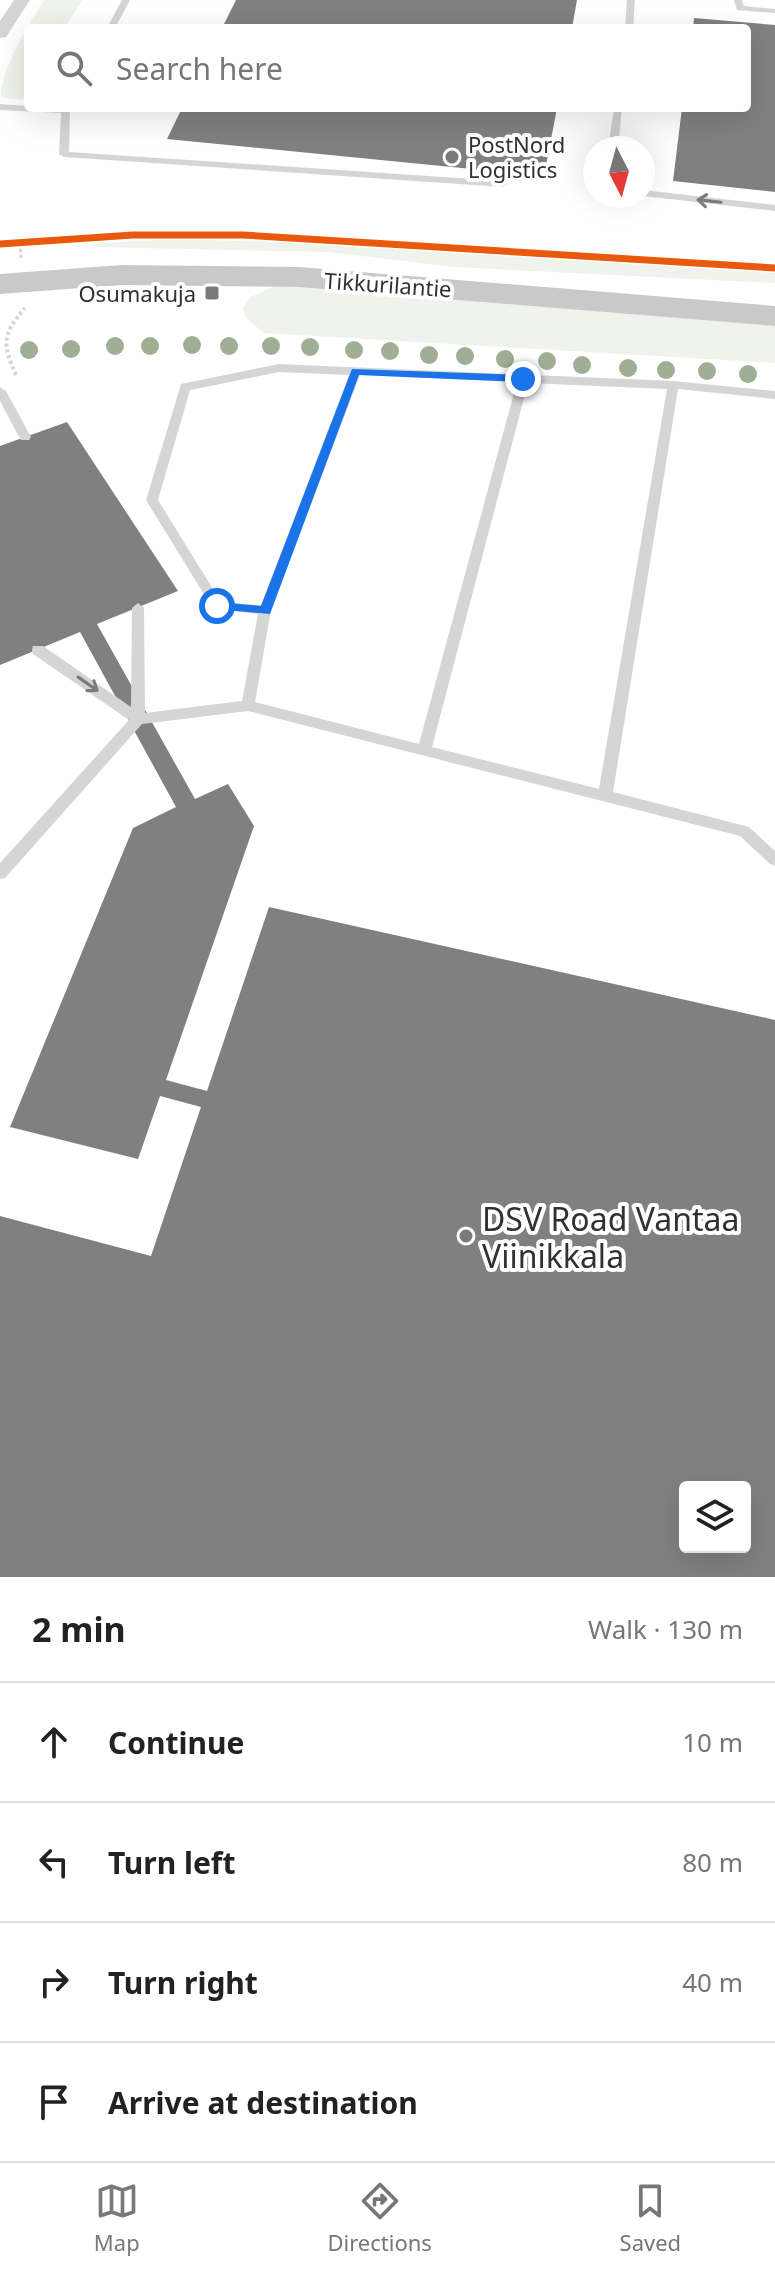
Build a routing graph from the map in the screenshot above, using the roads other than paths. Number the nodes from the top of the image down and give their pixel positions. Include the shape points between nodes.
1 (22, 0) edge
2 (126, 0) edge
3 (631, 0) edge
4 (738, 0) edge
5 (775, 11) edge
6 (113, 24) edge
7 (629, 24) edge
8 (0, 33) edge
9 (0, 107) edge
10 (24, 108) edge
11 (66, 112) edge
12 (618, 112) edge
13 (614, 136) edge
14 (503, 184) dead end
15 (655, 194) edge
16 (775, 208) edge
17 (5, 254) edge
18 (0, 284) edge
19 (775, 294) edge
20 (775, 316) edge
21 (356, 371) junction
22 (523, 379) junction
23 (673, 385) junction
24 (0, 391) edge
25 (775, 395) edge
26 (25, 437) dead end
27 (138, 608) dead end
28 (265, 610) junction
29 (38, 650) dead end
30 (248, 706) junction
31 (138, 719) junction
32 (424, 751) junction
33 (605, 797) junction
34 (774, 855) edge
35 (0, 873) edge

1 - 8 street
2 - 6 lane
3 - 7 lane
4 - 5 lane via 740,8
9 - 10 lane
11 - 14 lane via 64,154
12 - 13 lane
16 -> 15 lane
17 - 19 main road, Tikkurilantie via 320,260
18 - 20 main road, Tikkurilantie via 122,275 299,277
21 - 22 lane
21 - 28 lane
21 - 28 lane via 279,368 185,387 152,500 217,606
22 - 23 lane
22 - 32 lane
23 - 25 lane
23 - 33 lane
24 - 26 lane
27 - 31 lane
28 - 30 lane
29 -> 31 lane
30 - 31 lane
30 - 32 lane
31 - 35 lane
32 - 33 lane
33 - 34 lane via 744,831

